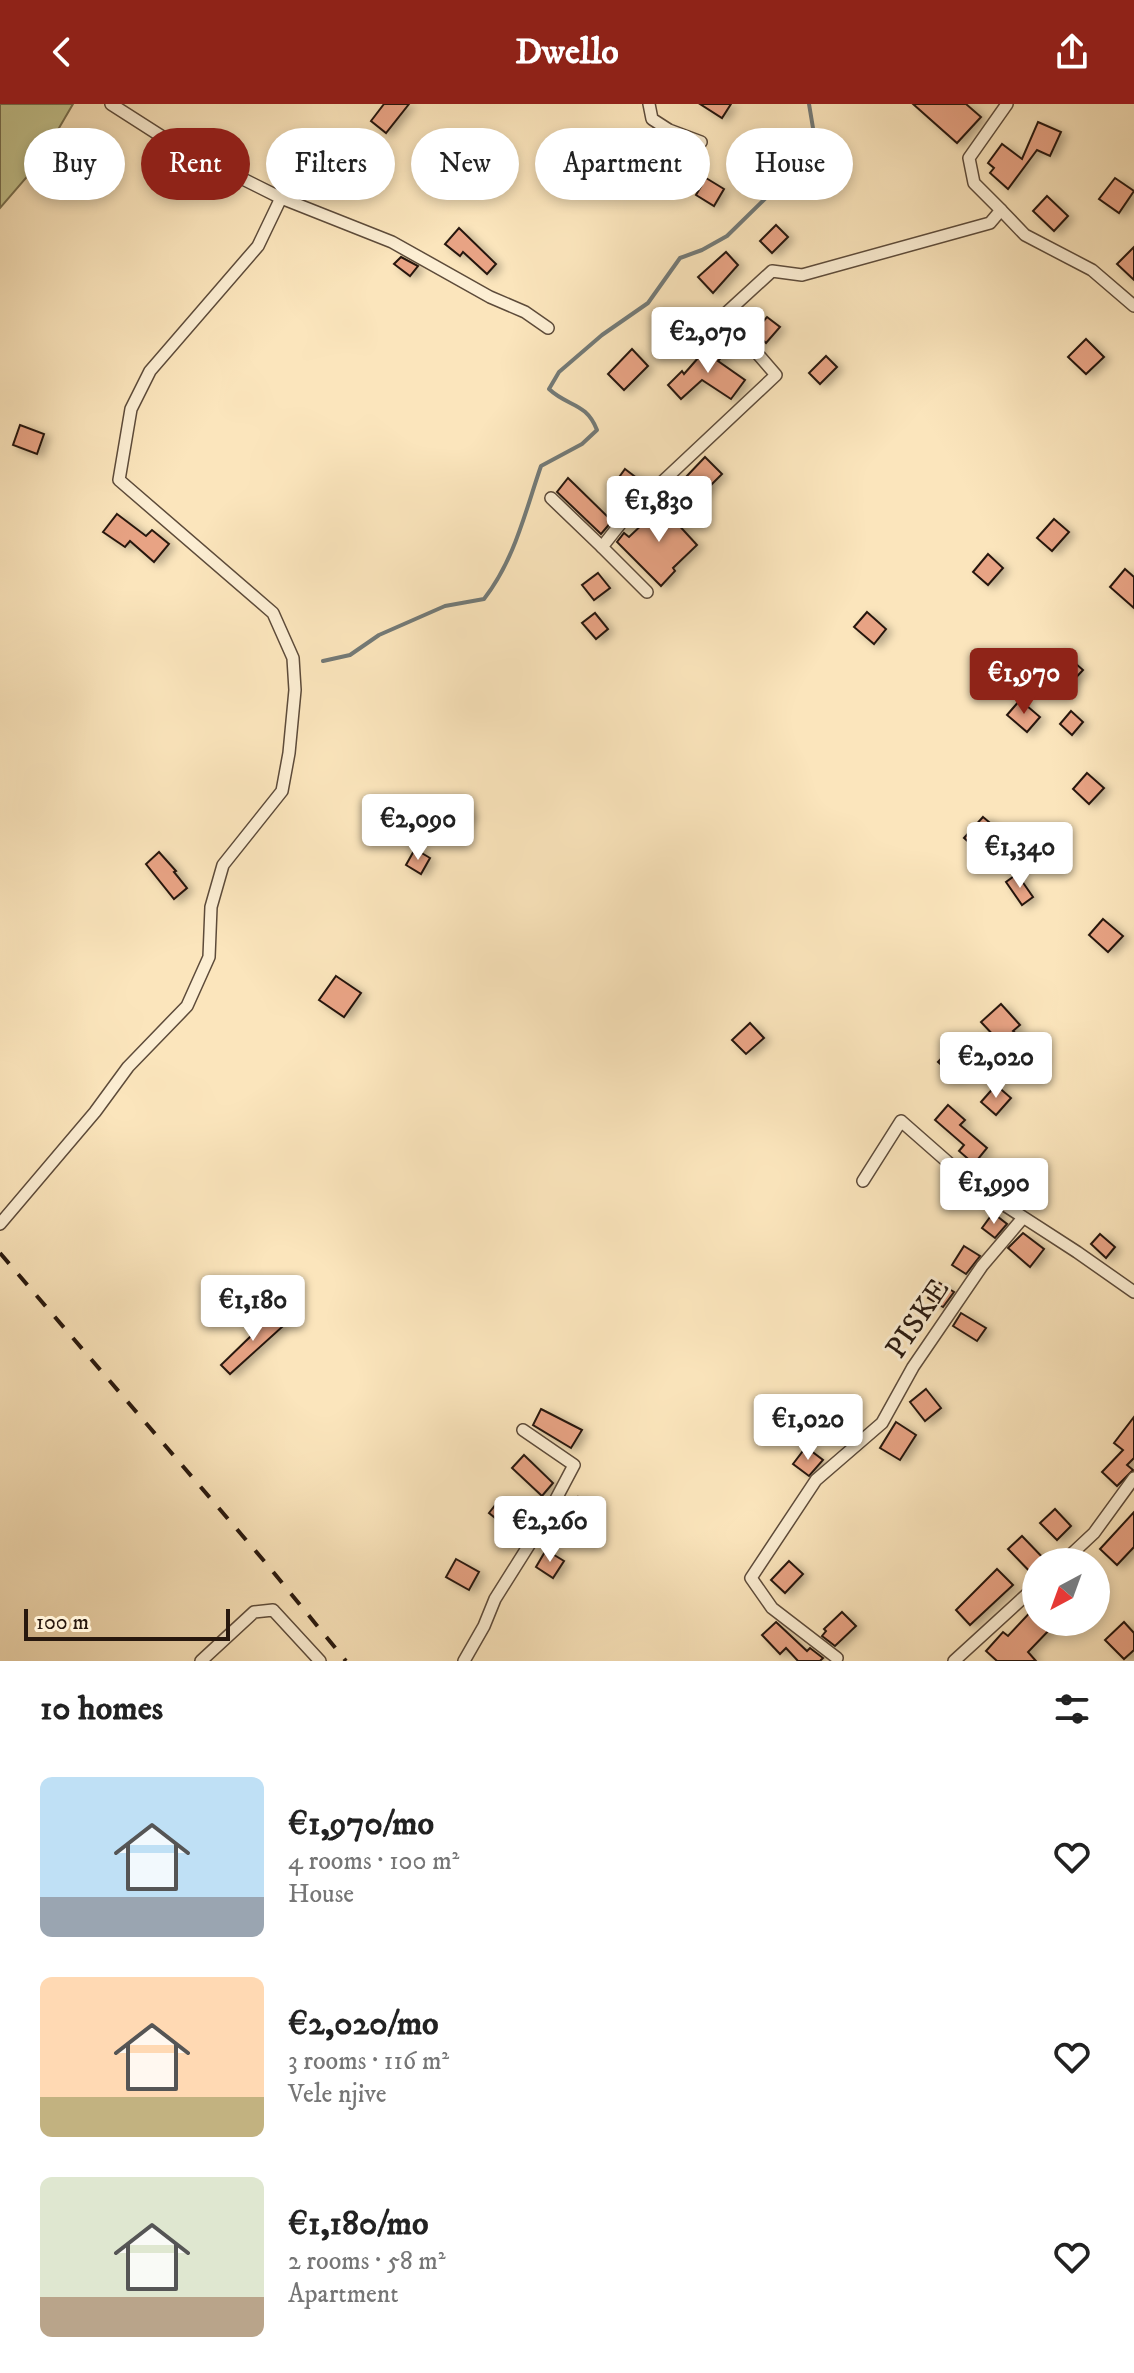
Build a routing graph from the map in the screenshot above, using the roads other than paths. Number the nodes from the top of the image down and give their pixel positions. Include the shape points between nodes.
1 (111, 104) edge
2 (649, 104) edge
3 (1007, 104) edge
4 (666, 128) edge
5 (266, 190) edge
6 (280, 200) edge
7 (286, 200) edge
8 (1001, 210) junction
9 (1134, 306) edge
10 (548, 328) dead end
11 (551, 498) dead end
12 (602, 547) junction
13 (647, 592) dead end
14 (863, 1181) dead end
15 (1022, 1219) junction
16 (0, 1224) edge
17 (1134, 1292) edge
18 (523, 1430) dead end
19 (1134, 1478) edge
20 (1078, 1548) edge
21 (1022, 1599) edge
22 (837, 1658) dead end
23 (201, 1661) edge
24 (320, 1661) edge
25 (464, 1661) edge
26 (954, 1661) edge

1 - 5 street via 175,145
2 - 4 street via 652,119
3 - 8 street via 969,158 974,183
6 - 16 street via 258,246 150,371 131,409 119,480 273,613 293,658 295,690 282,791 223,865 211,907 209,957 187,1006 128,1067
7 - 10 street via 392,242
8 - 9 street via 1025,235 1092,270
8 - 12 street via 990,223 802,275 772,271 724,315 776,375 628,514
11 - 12 street
12 - 13 street
14 - 15 street via 901,1121
15 - 17 street
15 - 22 street, PISKE via 982,1266 882,1423 816,1480 751,1578 772,1608
18 - 25 street via 574,1465
19 - 20 street
21 - 26 street
23 - 24 street via 262,1609 273,1610

